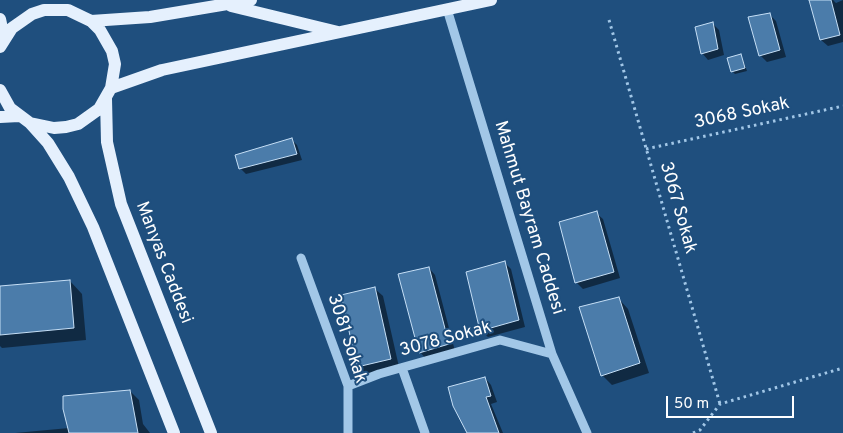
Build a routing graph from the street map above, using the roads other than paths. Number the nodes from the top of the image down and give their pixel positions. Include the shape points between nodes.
1 (251, 0) edge
2 (491, 0) edge
3 (66, 5) edge
4 (228, 5) junction
5 (447, 10) junction
6 (0, 19) edge
7 (91, 21) junction
8 (340, 33) junction
9 (2, 42) edge
10 (0, 90) edge
11 (109, 94) junction
12 (0, 117) edge
13 (25, 119) junction
14 (301, 258) dead end
15 (552, 354) junction
16 (402, 368) junction
17 (348, 386) junction
18 (174, 433) edge
19 (211, 433) edge
20 (348, 433) edge
21 (425, 433) edge
22 (587, 433) edge

1 - 4 main road
2 - 5 main road
3 - 7 main road, Manyas Caddesi
3 - 9 main road, Manyas Caddesi via 32,14 12,28
4 - 7 main road
4 - 8 main road
5 - 8 main road
5 - 15 street, Mahmut Bayram Caddesi
6 - 9 main road, Manyas Caddesi
7 - 11 main road, Manyas Caddesi via 112,51 114,76
8 - 11 main road via 162,70
10 - 13 main road via 10,108
11 - 13 main road via 89,118 72,126 54,128
11 - 19 main road, Manyas Caddesi via 107,142 121,204
12 - 13 main road
13 - 18 main road via 48,143 93,227
14 - 17 street, 3081 Sokak
15 - 16 street, 3078 Sokak via 500,340
15 - 22 street, Mahmut Bayram Caddesi
16 - 17 street, 3078 Sokak
16 - 21 street
17 - 20 street, 3081 Sokak

